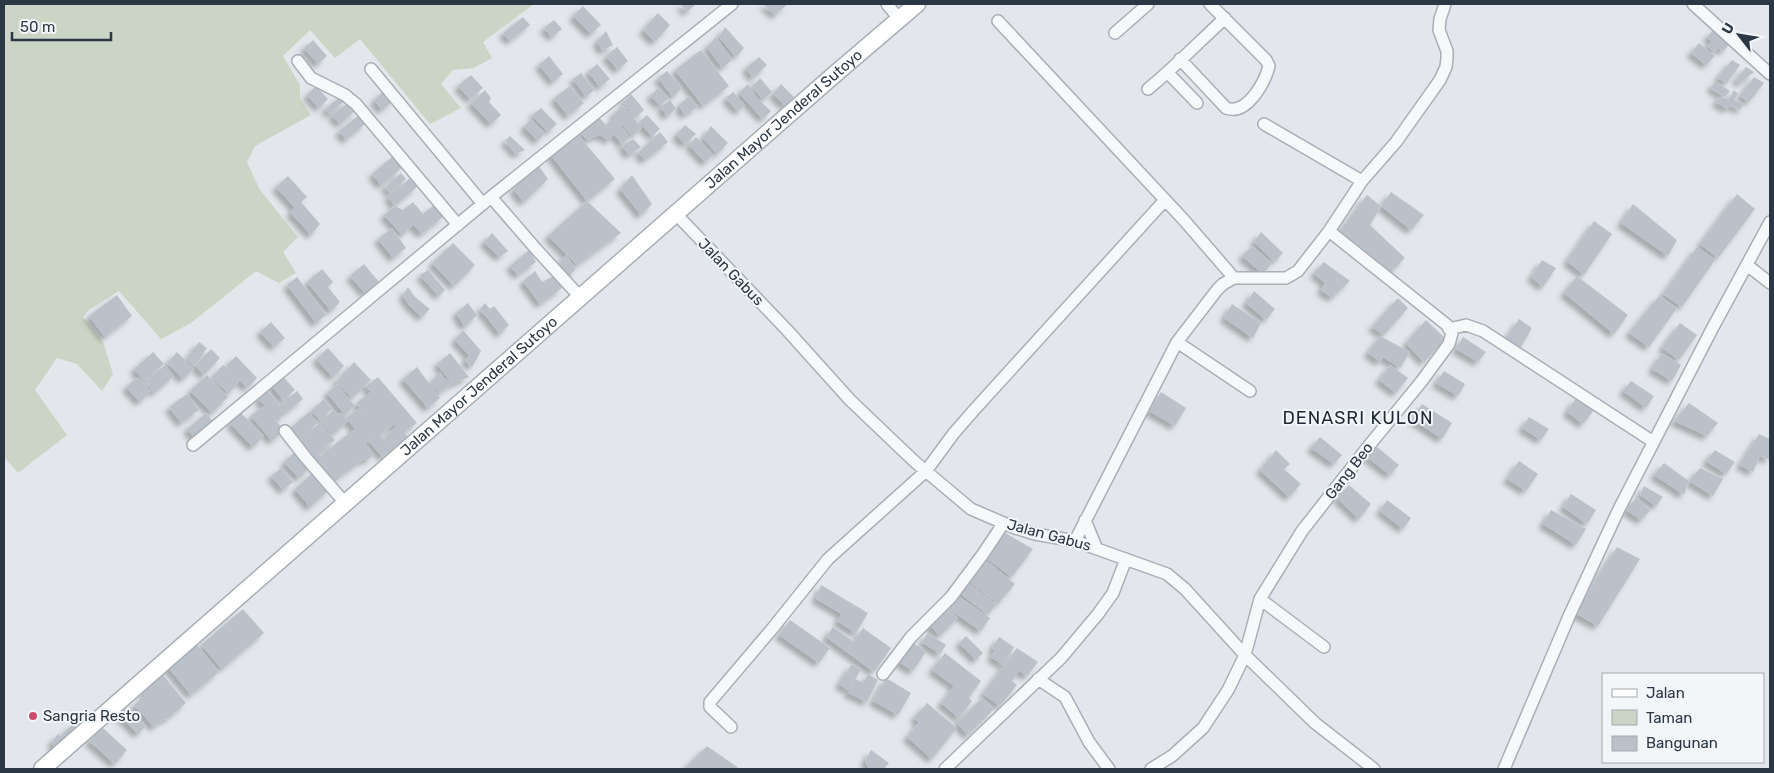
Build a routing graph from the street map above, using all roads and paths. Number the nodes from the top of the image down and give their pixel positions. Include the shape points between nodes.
1 (732, 4) edge
2 (887, 4) edge
3 (917, 4) edge
4 (1148, 4) edge
5 (1210, 4) edge
6 (1445, 4) edge
7 (1693, 4) edge
8 (1225, 18) junction
9 (998, 21) dead end
10 (895, 24) junction
11 (1115, 32) dead end
12 (1180, 59) junction
13 (298, 61) dead end
14 (371, 69) dead end
15 (1168, 73) junction
16 (1770, 74) edge
17 (1148, 89) dead end
18 (1209, 90) junction
19 (1264, 124) dead end
20 (1362, 181) junction
21 (1165, 200) junction
22 (487, 201) junction
23 (676, 214) junction
24 (458, 224) junction
25 (1770, 224) edge
26 (1329, 231) junction
27 (1747, 265) junction
28 (1234, 278) junction
29 (1770, 283) edge
30 (581, 298) junction
31 (1449, 329) junction
32 (1177, 342) junction
33 (1250, 391) dead end
34 (285, 431) dead end
35 (1652, 441) junction
36 (193, 445) dead end
37 (921, 467) junction
38 (346, 504) junction
39 (1085, 520) junction
40 (1003, 524) junction
41 (1075, 541) junction
42 (1096, 547) junction
43 (1126, 559) junction
44 (1260, 599) junction
45 (1324, 647) dead end
46 (1245, 655) junction
47 (883, 674) dead end
48 (1038, 679) junction
49 (731, 727) dead end
50 (42, 769) edge
51 (945, 769) edge
52 (1109, 769) edge
53 (1151, 769) edge
54 (1374, 769) edge
55 (1504, 769) edge

1 - 22 street
2 - 10 street
3 - 10 main road, Jalan Mayor Jenderal Sutoyo
4 - 11 street
5 - 8 street
6 - 20 street via 1439,30 1447,58 1440,80 1396,142
7 - 16 street
8 - 12 street
8 - 18 street via 1269,66 1266,79 1251,100 1237,109 1226,108
9 - 21 street
10 - 23 main road, Jalan Mayor Jenderal Sutoyo
12 - 15 street
12 - 18 street
13 - 24 street via 311,78 356,104
14 - 22 street
15 - 17 street
15 - 18 street via 1193,107
19 - 20 street
20 - 26 street
21 - 28 street
21 - 37 street
22 - 24 street
22 - 30 street
23 - 30 main road, Jalan Mayor Jenderal Sutoyo
23 - 37 street, Jalan Gabus via 850,400
24 - 36 street
25 - 27 street
26 - 28 street via 1298,271 1286,278
26 - 31 street
27 - 29 street
27 - 35 street
28 - 32 street via 1217,290
30 - 38 main road, Jalan Mayor Jenderal Sutoyo
31 - 35 street via 1466,325 1483,331
31 - 44 street, Gang Beo via 1452,334 1449,344 1302,531
32 - 33 street
32 - 39 street
34 - 38 street
35 - 55 street via 1570,614
37 - 40 street, Jalan Gabus via 971,509
37 - 49 street via 828,559 710,702 710,707
38 - 50 main road, Jalan Mayor Jenderal Sutoyo
39 - 41 street
39 - 42 street
40 - 41 street, Jalan Gabus
40 - 47 street via 951,597 911,637
41 - 42 street, Jalan Gabus
42 - 43 street, Jalan Gabus
43 - 46 street, Jalan Gabus via 1167,574 1185,588
43 - 48 street via 1106,605 1061,658
44 - 45 street
44 - 46 street, Gang Beo
46 - 53 street, Gang Beo via 1228,690 1203,728 1172,756
46 - 54 street, Jalan Gabus via 1315,723
48 - 51 street
48 - 52 street via 1065,697 1089,742

